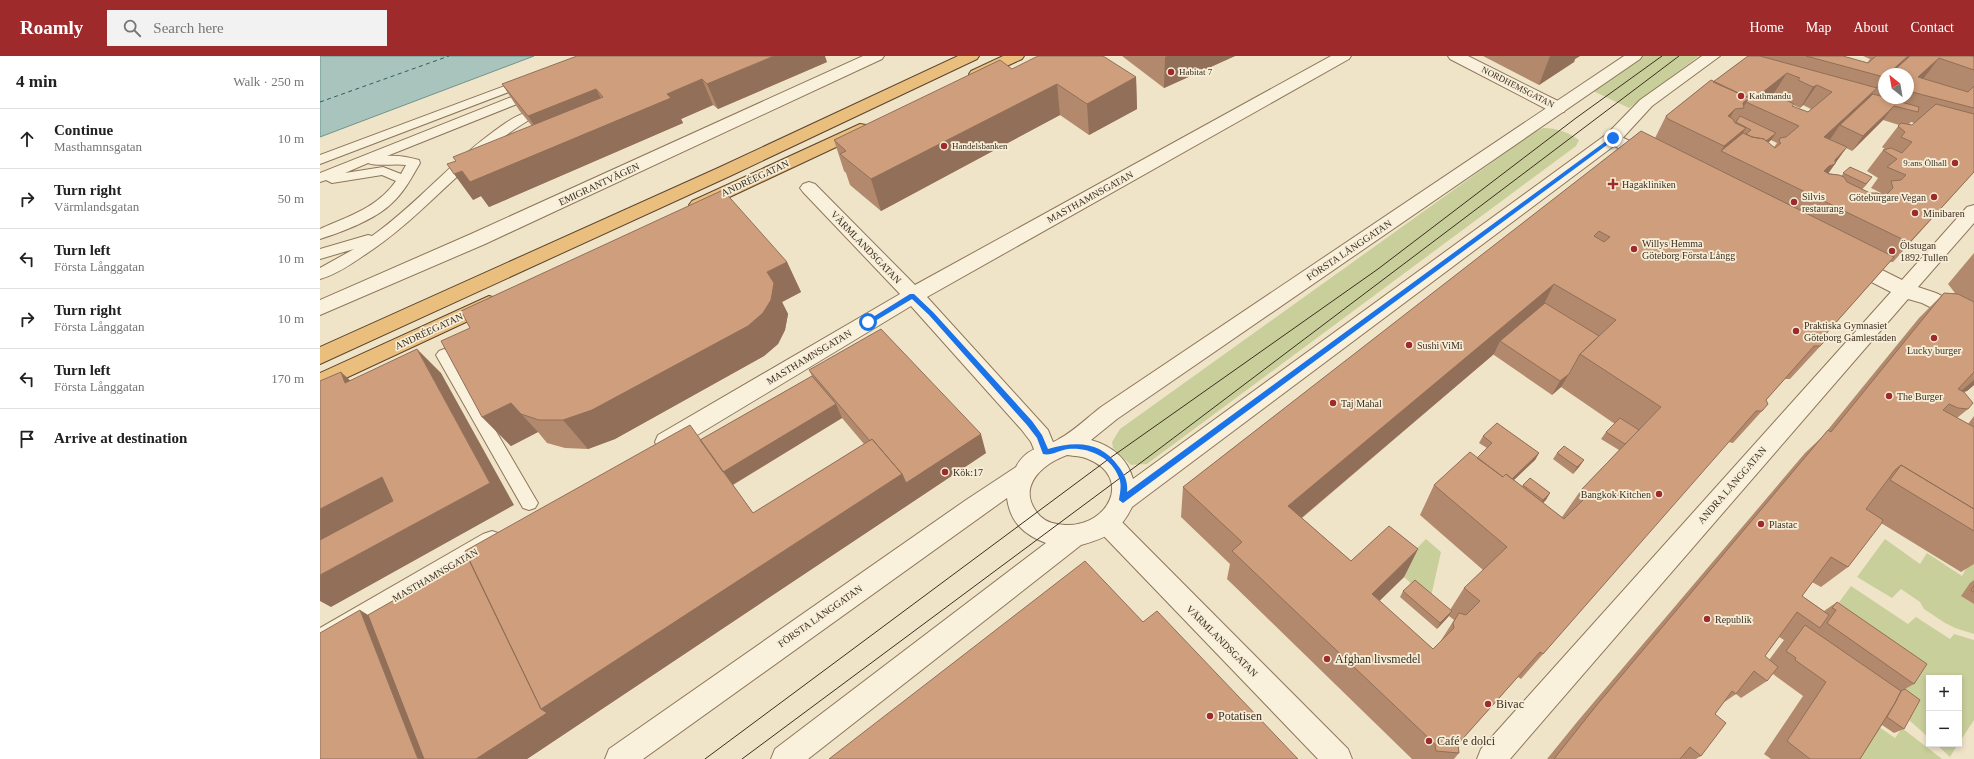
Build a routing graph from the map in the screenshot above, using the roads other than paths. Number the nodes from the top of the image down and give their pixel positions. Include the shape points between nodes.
1 (876, 56) edge
2 (947, 56) edge
3 (971, 56) edge
4 (1016, 56) edge
5 (1343, 56) edge
6 (1456, 56) edge
7 (1634, 56) edge
8 (1712, 56) edge
9 (966, 80) edge
10 (540, 81) junction
11 (895, 92) junction
12 (1558, 108) junction
13 (525, 118) edge
14 (872, 123) edge
15 (1613, 138) junction
16 (320, 160) edge
17 (354, 163) junction
18 (1664, 164) edge
19 (320, 170) edge
20 (320, 178) edge
21 (404, 180) junction
22 (320, 181) edge
23 (809, 188) dead end
24 (686, 211) edge
25 (1974, 211) edge
26 (360, 216) junction
27 (399, 223) junction
28 (320, 234) edge
29 (379, 237) junction
30 (320, 244) edge
31 (320, 254) edge
32 (1837, 255) edge
33 (320, 263) edge
34 (320, 274) edge
35 (1904, 290) junction
36 (508, 294) edge
37 (912, 296) junction
38 (320, 308) edge
39 (1974, 321) edge
40 (444, 355) edge
41 (320, 356) edge
42 (320, 382) edge
43 (1056, 449) junction
44 (650, 451) edge
45 (1022, 475) junction
46 (1123, 500) junction
47 (529, 517) joint
48 (1107, 523) junction
49 (1074, 536) junction
50 (320, 642) edge
51 (619, 759) edge
52 (785, 759) edge
53 (1338, 759) edge
54 (1491, 759) edge

1 - 38 street, EMIGRANTVÄGEN via 478,239
2 - 11 highway
3 - 11 highway, ANDRÉEGATAN
4 - 9 highway
5 - 37 street, MASTHAMNSGATAN
6 - 12 street, NORDHEMSGATAN
7 - 12 street, FÖRSTA LÅNGGATAN
8 - 15 street, FÖRSTA LÅNGGATAN via 1646,103
10 - 16 lane
10 - 17 lane via 518,99
10 - 19 lane via 511,96
11 - 41 highway, ANDRÉEGATAN
12 - 43 street, FÖRSTA LÅNGGATAN
13 - 27 lane via 467,157
14 - 24 highway, ANDRÉEGATAN
15 - 18 street
15 - 46 street, FÖRSTA LÅNGGATAN
17 - 19 lane
17 - 20 lane
17 - 21 lane via 396,159 414,163
21 - 22 lane via 383,171
21 - 26 lane via 381,205
23 - 37 street, VÄRMLANDSGATAN
25 - 35 street, ANDRA LÅNGGATAN
26 - 27 lane via 392,212 397,215
26 - 28 lane
27 - 29 lane
29 - 30 lane via 327,241
29 - 31 lane
29 - 33 lane
29 - 34 lane via 350,258
32 - 35 street
35 - 39 street via 1929,298
35 - 54 street, ANDRA LÅNGGATAN
36 - 42 highway, ANDRÉEGATAN
37 - 43 street, VÄRMLANDSGATAN via 1030,423 1040,437
37 - 44 street, MASTHAMNSGATAN
40 - 47 lane
43 - 45 street, FÖRSTA LÅNGGATAN via 1032,462
43 - 46 street via 1090,448 1110,458 1122,476
45 - 49 street, FÖRSTA LÅNGGATAN via 1018,498 1027,519 1047,533
45 - 51 street, FÖRSTA LÅNGGATAN via 974,506
46 - 48 street, FÖRSTA LÅNGGATAN
47 - 50 street, MASTHAMNSGATAN
48 - 49 street, FÖRSTA LÅNGGATAN via 1088,533
48 - 53 street, VÄRMLANDSGATAN
49 - 52 street, FÖRSTA LÅNGGATAN

